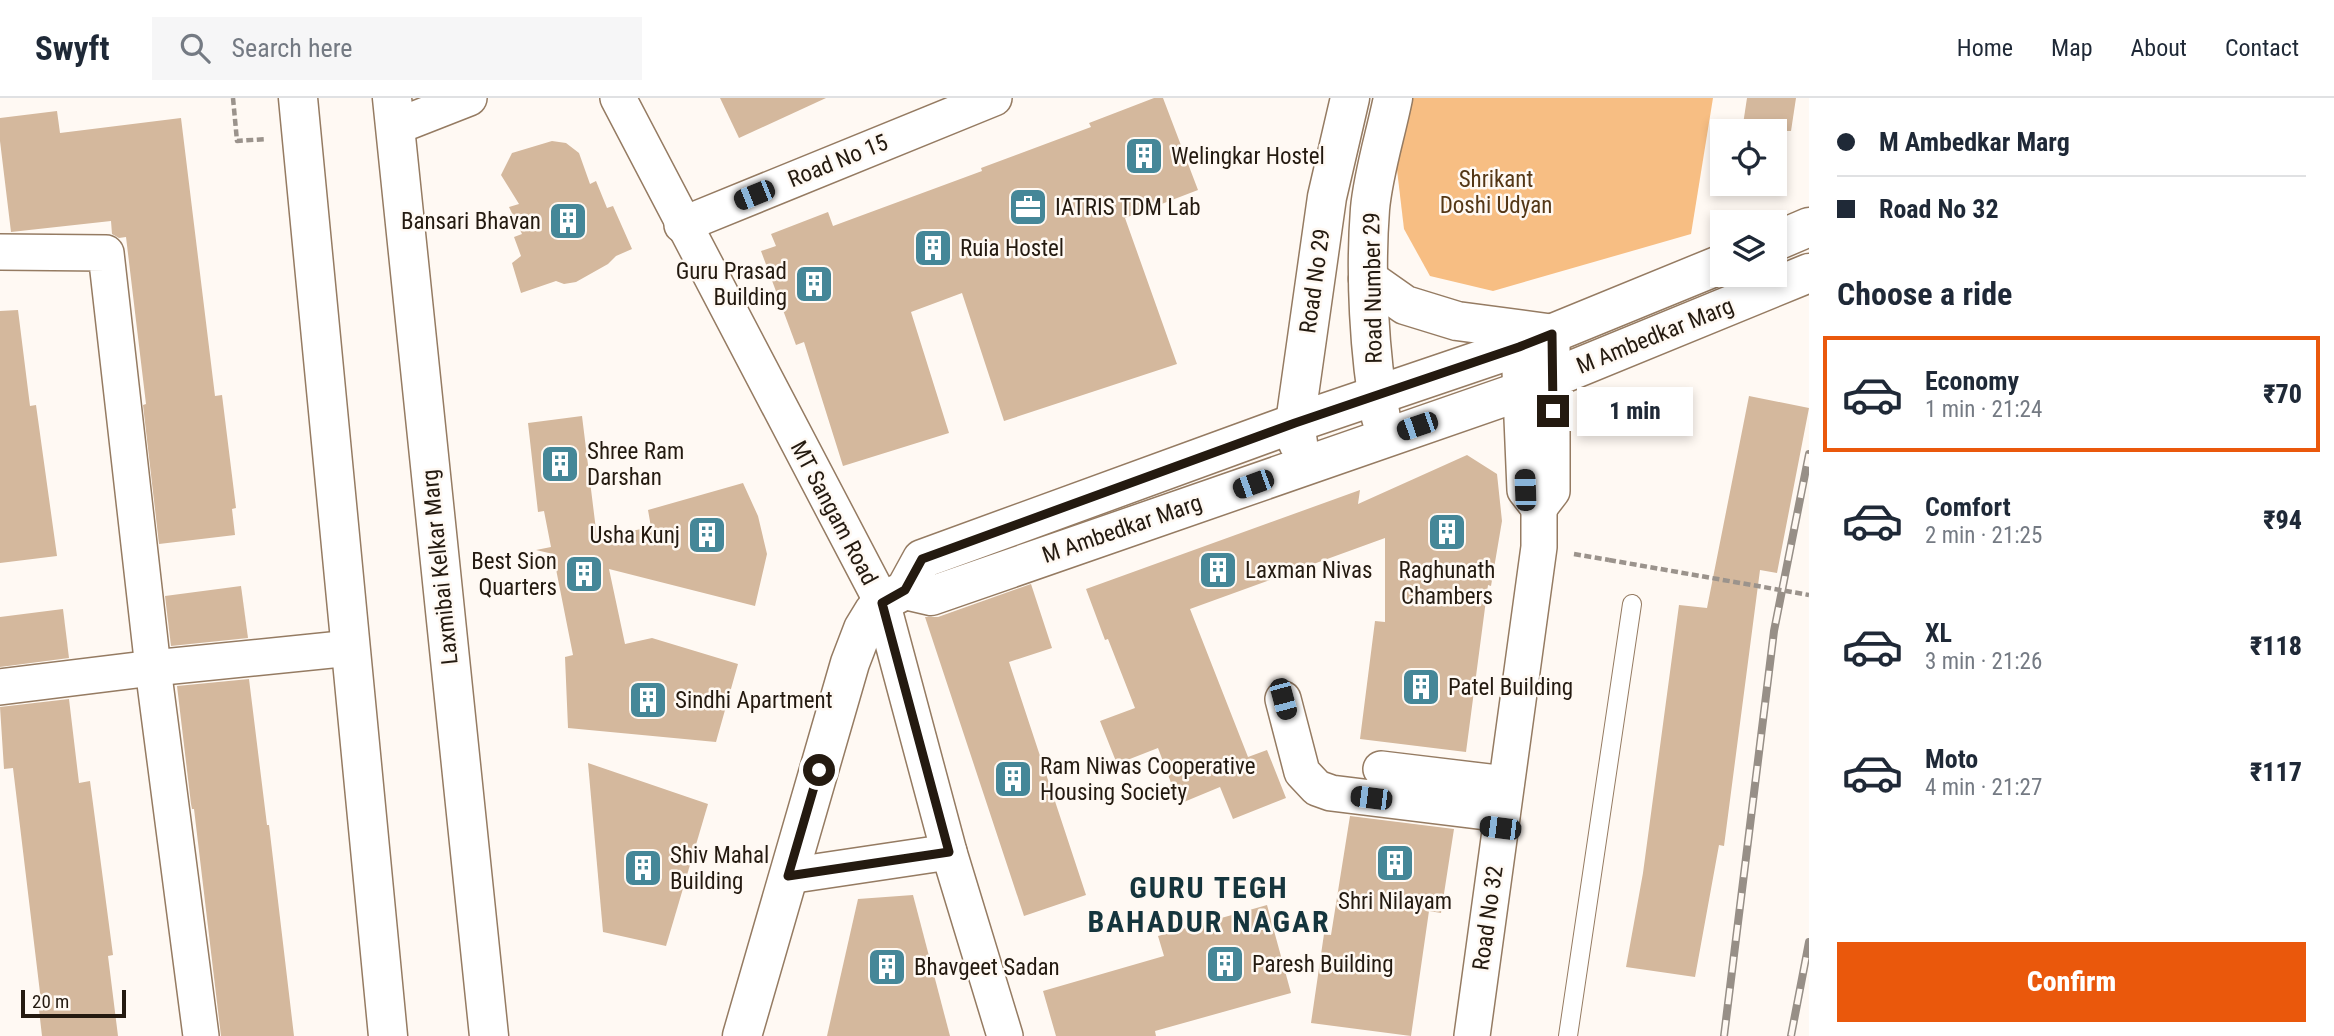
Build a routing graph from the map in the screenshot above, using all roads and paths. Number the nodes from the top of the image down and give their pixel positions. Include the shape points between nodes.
1 (233, 98) edge
2 (298, 98) edge
3 (469, 98) edge
4 (618, 98) edge
5 (994, 98) edge
6 (1350, 98) edge
7 (1393, 98) edge
8 (394, 113) edge
9 (301, 135) junction
10 (682, 225) junction
11 (0, 252) edge
12 (1710, 269) edge
13 (1809, 273) edge
14 (1368, 279) junction
15 (1536, 340) junction
16 (1537, 384) junction
17 (1376, 395) junction
18 (1295, 423) junction
19 (1384, 437) junction
20 (1302, 466) junction
21 (1609, 560) dead end
22 (1809, 595) edge
23 (893, 596) junction
24 (1632, 604) dead end
25 (351, 648) junction
26 (153, 668) junction
27 (0, 687) edge
28 (1283, 699) dead end
29 (1381, 769) dead end
30 (1503, 809) junction
31 (1372, 813) dead end
32 (949, 852) junction
33 (788, 876) junction
34 (201, 1036) edge
35 (388, 1036) edge
36 (489, 1036) edge
37 (742, 1036) edge
38 (1005, 1036) edge
39 (1472, 1036) edge
40 (1568, 1036) edge

1 - 9 path via 237,141
2 - 9 main road
3 - 8 street
4 - 10 street, MT Sangam Road
5 - 10 street, Road No 15
6 - 18 main road, Road No 29 via 1327,197
7 - 14 main road, Road Number 29 via 1370,206
8 - 36 main road, Laxmibai Kelkar Marg
9 - 25 main road
10 - 23 street, MT Sangam Road
11 - 26 street via 106,253
12 - 15 main road, M Ambedkar Marg
13 - 16 main road, M Ambedkar Marg
14 - 15 main road via 1405,306
14 - 17 main road, Road Number 29
15 - 16 street, Road No 32
15 - 17 main road, M Ambedkar Marg
16 - 19 main road, M Ambedkar Marg
16 - 30 street, Road No 32 via 1552,491 1539,508 1539,547
17 - 18 main road, M Ambedkar Marg
17 - 19 main road, Road Number 29
18 - 20 main road, Road No 29
18 - 23 main road, M Ambedkar Marg via 922,559
19 - 20 main road, M Ambedkar Marg
20 - 23 main road, M Ambedkar Marg via 932,596
21 - 22 path, bridge
23 - 32 street, MT Sangam Road
23 - 33 main road, M Ambedkar Marg via 863,629 850,663
24 - 40 lane
25 - 26 street
25 - 35 main road
26 - 27 street
26 - 34 street
28 - 30 street via 1303,772 1317,788 1346,795
29 - 30 street
30 - 31 street
30 - 39 street, Road No 32
32 - 33 street
32 - 38 street, MT Sangam Road
33 - 37 main road, M Ambedkar Marg

